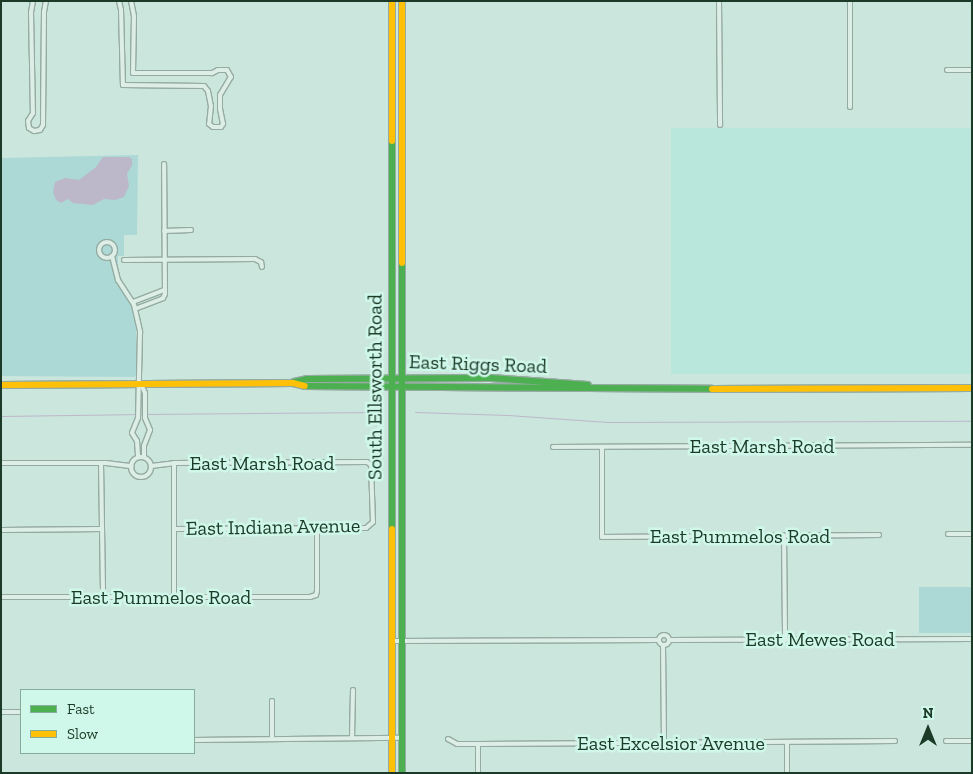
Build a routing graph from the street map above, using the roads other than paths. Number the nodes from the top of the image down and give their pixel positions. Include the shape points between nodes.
1 (33, 1) edge
2 (46, 1) edge
3 (119, 1) edge
4 (131, 1) edge
5 (392, 1) edge
6 (402, 1) edge
7 (719, 1) edge
8 (850, 1) edge
9 (402, 15) junction
10 (392, 16) junction
11 (947, 70) dead end
12 (972, 70) edge
13 (850, 107) dead end
14 (720, 125) dead end
15 (392, 126) junction
16 (402, 127) junction
17 (164, 164) dead end
18 (191, 230) dead end
19 (164, 231) junction
20 (112, 256) junction
21 (124, 260) dead end
22 (164, 260) junction
23 (262, 267) dead end
24 (164, 290) junction
25 (150, 296) junction
26 (133, 302) junction
27 (152, 302) junction
28 (135, 309) junction
29 (391, 378) junction
30 (404, 378) junction
31 (293, 383) junction
32 (1, 384) edge
33 (141, 384) junction
34 (391, 387) junction
35 (404, 387) junction
36 (972, 388) edge
37 (633, 389) junction
38 (972, 445) edge
39 (553, 447) dead end
40 (602, 447) junction
41 (138, 457) junction
42 (144, 457) junction
43 (1, 463) edge
44 (101, 463) junction
45 (174, 463) junction
46 (132, 466) junction
47 (151, 466) junction
48 (371, 526) joint
49 (102, 529) junction
50 (174, 529) junction
51 (317, 529) junction
52 (1, 530) edge
53 (948, 534) dead end
54 (972, 534) edge
55 (879, 535) dead end
56 (784, 536) junction
57 (1, 597) edge
58 (102, 597) junction
59 (174, 597) junction
60 (972, 638) edge
61 (658, 640) junction
62 (669, 640) junction
63 (784, 640) junction
64 (392, 641) junction
65 (402, 641) junction
66 (663, 645) junction
67 (353, 690) dead end
68 (272, 701) dead end
69 (1, 712) edge
70 (20, 712) edge
71 (352, 738) junction
72 (392, 738) junction
73 (402, 738) junction
74 (272, 739) junction
75 (195, 740) edge
76 (448, 740) dead end
77 (895, 741) dead end
78 (946, 741) dead end
79 (972, 741) edge
80 (787, 742) junction
81 (664, 743) junction
82 (478, 744) junction
83 (392, 773) edge
84 (402, 773) edge
85 (478, 773) edge
86 (787, 773) edge

1 - 2 street via 33,114 28,125 37,131 43,125 45,102
3 - 4 street via 123,86 204,86 211,106 209,124 221,127 220,95 231,76 227,70 212,74 133,73 134,16
5 - 10 main road, South Ellsworth Road
6 - 9 main road, South Ellsworth Road
7 - 14 street
8 - 13 street
9 - 10 main road
9 - 16 main road, South Ellsworth Road
10 - 15 main road, South Ellsworth Road
11 - 12 street
15 - 16 main road
15 - 29 main road, South Ellsworth Road
16 - 30 main road, South Ellsworth Road
17 - 19 street
18 - 19 street
19 - 22 street
20 - 20 street via 101,255 102,244 113,246
20 - 26 street via 118,280
21 - 22 street
22 - 23 street via 256,259
22 - 24 street
24 - 25 street
24 - 27 street via 162,298
25 - 26 street
25 - 27 street
26 - 28 street
27 - 28 street
28 - 33 street via 140,332
29 - 30 main road, East Riggs Road
29 - 31 main road, East Riggs Road via 307,378
29 - 34 main road, South Ellsworth Road
30 - 35 main road, South Ellsworth Road
30 - 37 main road, East Riggs Road via 490,378
31 - 33 main road, East Riggs Road
31 - 34 main road, East Riggs Road via 308,387
32 - 33 main road, East Riggs Road
33 - 41 street via 138,418 132,433 137,442
33 - 42 street via 145,418 150,430
34 - 35 main road, East Riggs Road
34 - 64 main road, South Ellsworth Road
35 - 37 main road, East Riggs Road
35 - 65 main road, South Ellsworth Road
36 - 37 main road, East Riggs Road
38 - 40 street, East Marsh Road
39 - 40 street, East Marsh Road
40 - 56 street, East Pummelos Road via 602,537
41 - 42 street
41 - 46 street
42 - 47 street
43 - 44 street, East Marsh Road
44 - 46 street, East Marsh Road
44 - 49 street
45 - 47 street, East Marsh Road
45 - 48 street, East Marsh Road via 367,462 371,465
45 - 50 street
46 - 47 street, East Marsh Road via 133,472 141,477 148,475
48 - 51 street, East Indiana Avenue
49 - 52 street
49 - 58 street
50 - 51 street, East Indiana Avenue
50 - 59 street
51 - 59 street, East Pummelos Road via 316,595
53 - 54 street
55 - 56 street, East Pummelos Road
56 - 63 street
57 - 58 street, East Pummelos Road
58 - 59 street, East Pummelos Road
60 - 63 street, East Mewes Road
61 - 62 street, East Mewes Road via 663,635
61 - 65 street, East Mewes Road
61 - 66 street
62 - 63 street, East Mewes Road
62 - 66 street
64 - 65 street, East Mewes Road
64 - 72 main road, South Ellsworth Road
65 - 73 main road, South Ellsworth Road
66 - 81 street
67 - 71 street
68 - 74 street
69 - 70 street
71 - 72 street
71 - 74 street
72 - 73 street
72 - 83 main road, South Ellsworth Road
73 - 84 main road, South Ellsworth Road
74 - 75 street
76 - 82 street, East Excelsior Avenue via 457,744
77 - 80 street, East Excelsior Avenue
78 - 79 street
80 - 81 street, East Excelsior Avenue
80 - 86 street
81 - 82 street, East Excelsior Avenue
82 - 85 street

